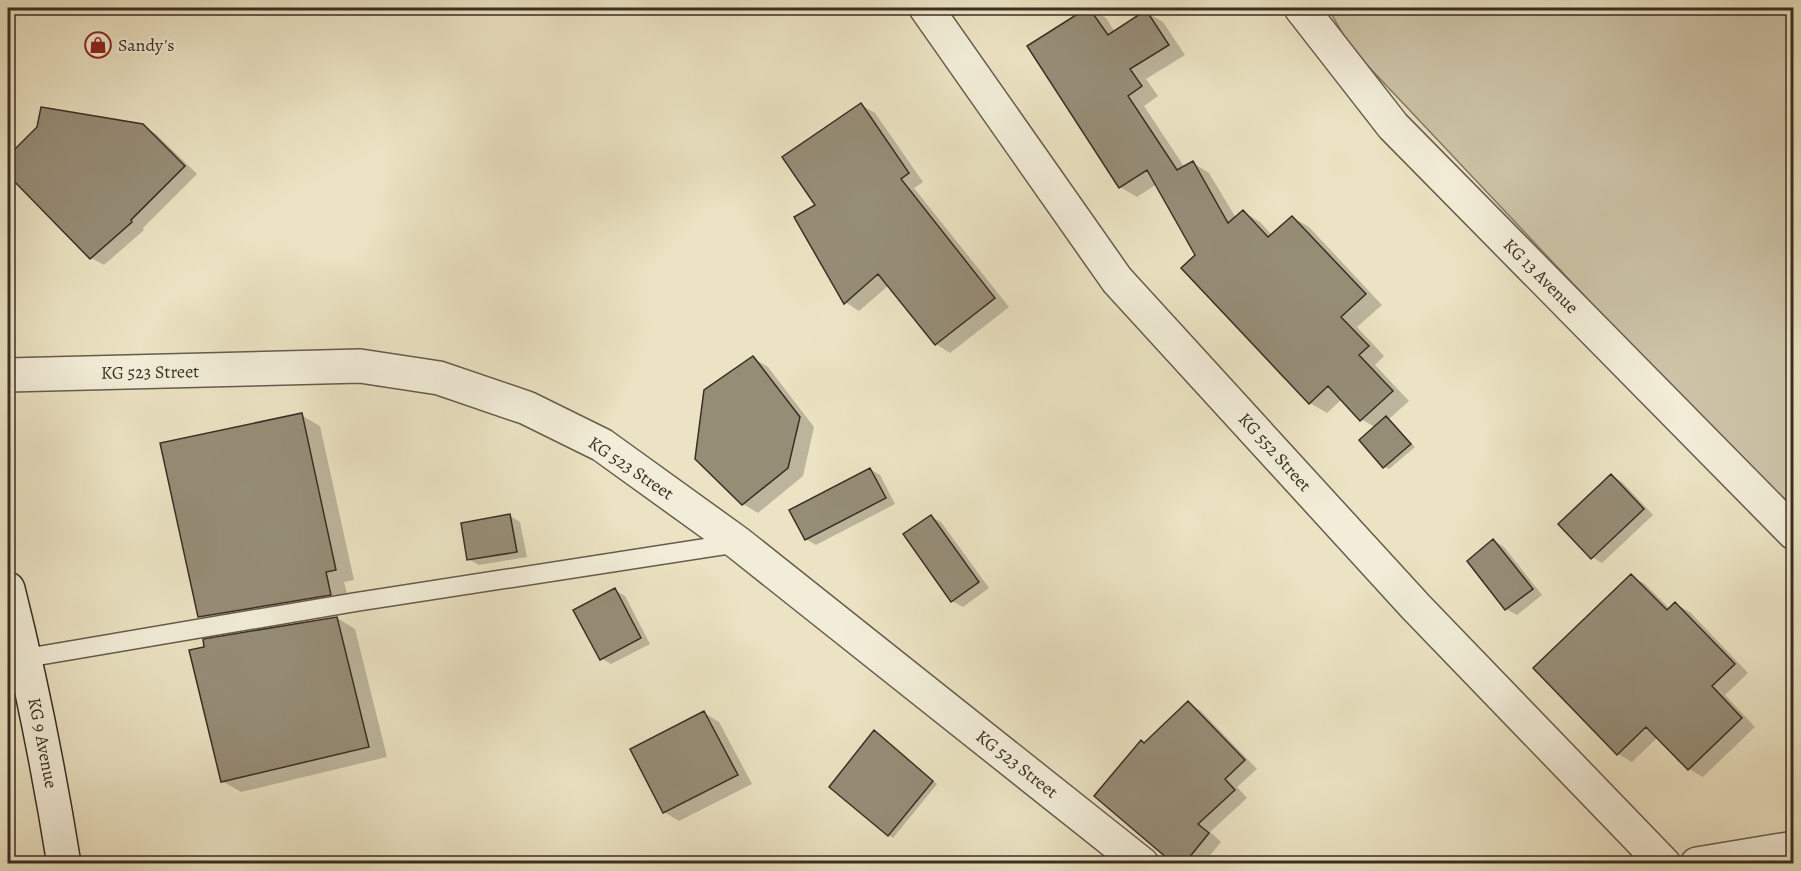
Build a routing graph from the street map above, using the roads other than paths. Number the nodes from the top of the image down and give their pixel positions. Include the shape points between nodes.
1 (926, 8) edge
2 (1301, 8) edge
3 (8, 375) edge
4 (1794, 533) edge
5 (738, 543) junction
6 (8, 589) edge
7 (26, 658) junction
8 (1794, 848) edge
9 (64, 864) edge
10 (1142, 864) edge
11 (1664, 864) edge
12 (1697, 864) edge

1 - 11 street, KG 552 Street via 1117,280 1416,607
2 - 4 street, KG 13 Avenue via 1393,126
3 - 5 street, KG 523 Street via 360,366 439,378 527,408 602,445
5 - 7 lane
5 - 10 street, KG 523 Street
6 - 7 street, KG 9 Avenue
7 - 9 street, KG 9 Avenue
8 - 12 street

